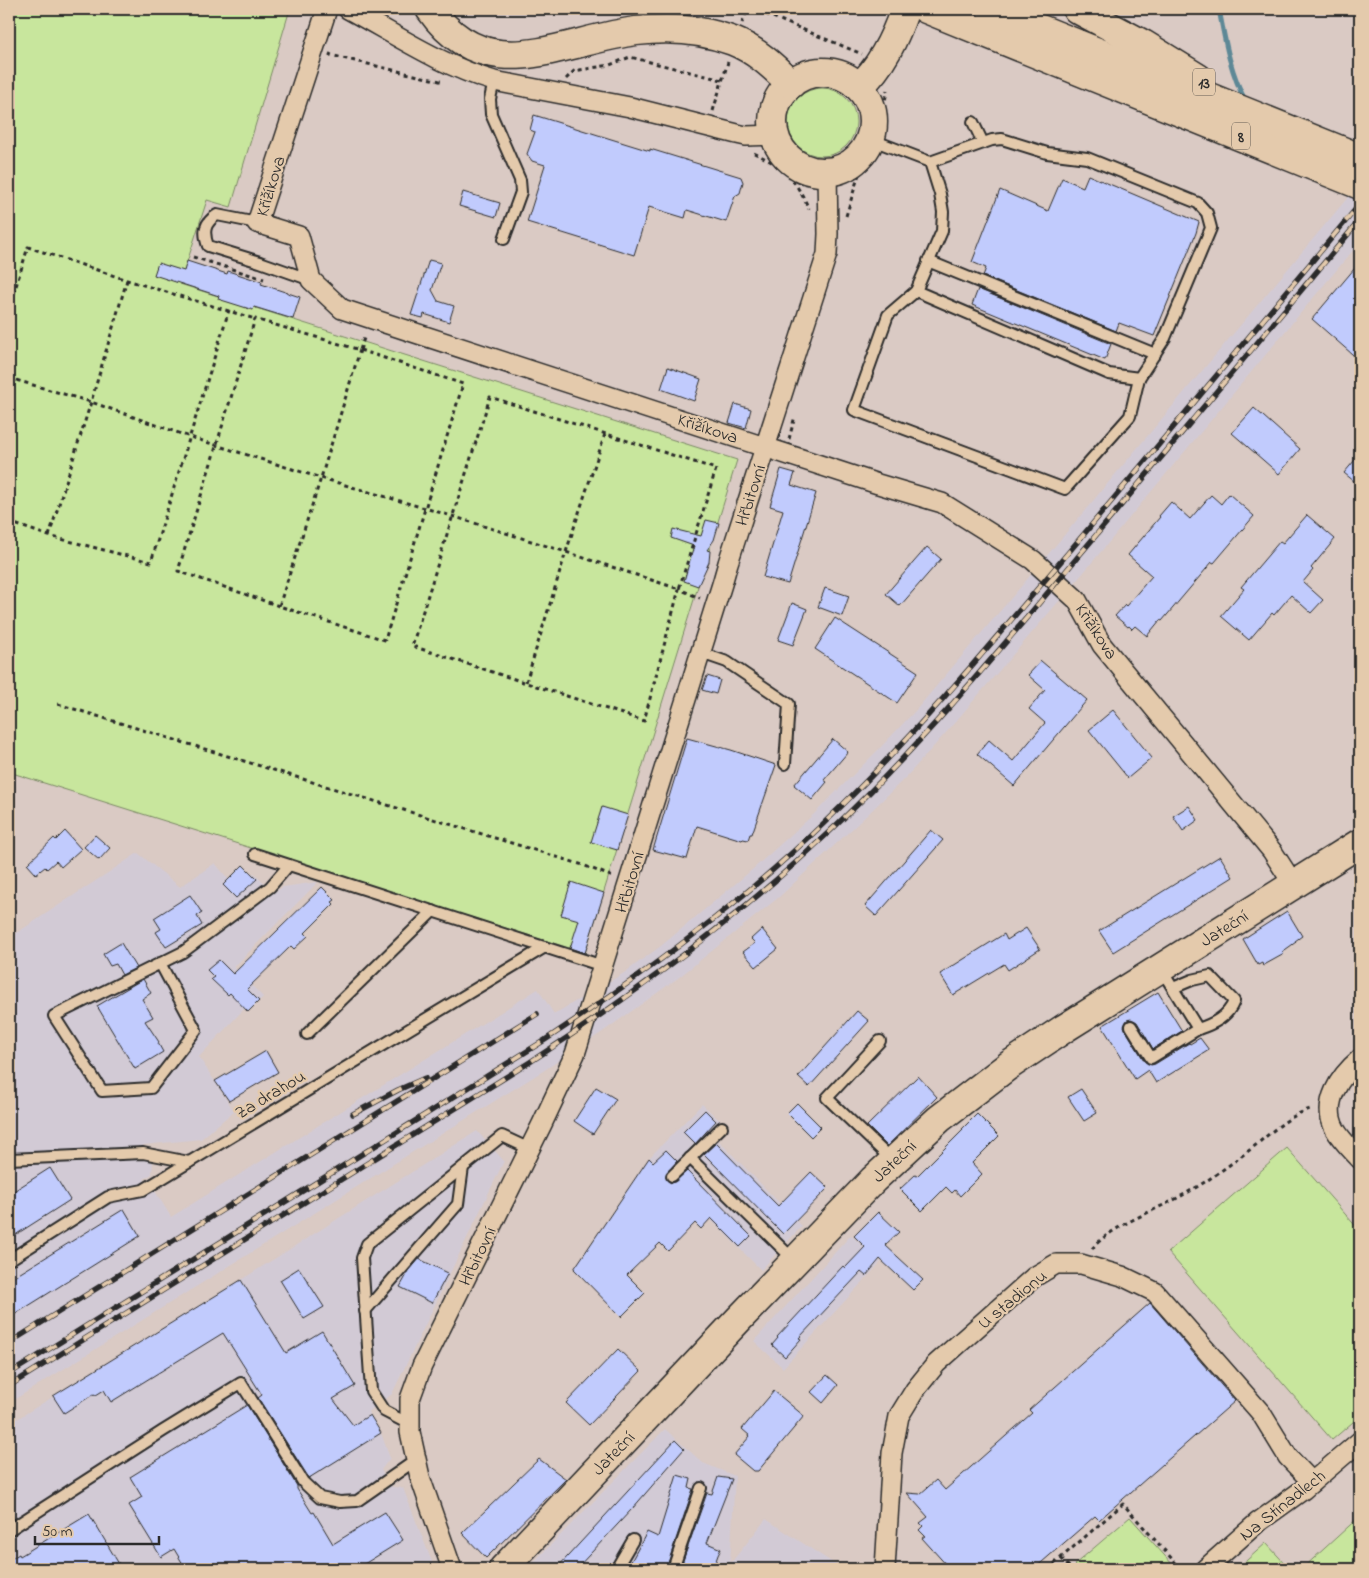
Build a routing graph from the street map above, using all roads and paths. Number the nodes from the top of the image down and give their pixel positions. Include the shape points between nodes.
1 (327, 9) edge
2 (348, 9) edge
3 (905, 9) edge
4 (991, 9) edge
5 (1077, 9) edge
6 (932, 12) edge
7 (436, 14) edge
8 (333, 46) dead end
9 (1132, 66) junction
10 (574, 70) dead end
11 (722, 80) dead end
12 (494, 81) junction
13 (445, 82) dead end
14 (791, 84) junction
15 (889, 85) dead end
16 (859, 88) junction
17 (1266, 119) joint
18 (973, 122) dead end
19 (775, 135) junction
20 (875, 141) junction
21 (987, 141) junction
22 (748, 151) dead end
23 (1360, 158) edge
24 (930, 162) junction
25 (827, 172) junction
26 (856, 183) dead end
27 (1360, 185) edge
28 (810, 210) dead end
29 (257, 223) junction
30 (504, 239) dead end
31 (193, 257) dead end
32 (928, 261) junction
33 (127, 280) junction
34 (267, 280) dead end
35 (311, 280) junction
36 (916, 291) junction
37 (9, 309) edge
38 (229, 310) junction
39 (255, 319) junction
40 (357, 332) dead end
41 (360, 350) junction
42 (1155, 354) junction
43 (9, 378) edge
44 (1139, 378) junction
45 (91, 402) junction
46 (605, 434) junction
47 (190, 437) junction
48 (218, 445) junction
49 (765, 447) junction
50 (320, 478) junction
51 (424, 508) junction
52 (452, 516) junction
53 (9, 522) edge
54 (49, 536) junction
55 (566, 552) junction
56 (679, 589) junction
57 (279, 606) junction
58 (697, 607) dead end
59 (701, 653) junction
60 (526, 682) junction
61 (58, 704) dead end
62 (786, 764) dead end
63 (1360, 843) edge
64 (256, 854) dead end
65 (289, 865) junction
66 (1294, 885) junction
67 (610, 886) dead end
68 (432, 911) junction
69 (546, 947) junction
70 (160, 963) junction
71 (603, 966) junction
72 (1167, 978) junction
73 (1131, 1026) dead end
74 (1198, 1028) junction
75 (307, 1034) dead end
76 (880, 1041) dead end
77 (1360, 1059) edge
78 (1330, 1104) junction
79 (722, 1127) dead end
80 (530, 1149) junction
81 (690, 1158) junction
82 (9, 1159) edge
83 (1360, 1159) edge
84 (189, 1162) junction
85 (893, 1162) junction
86 (463, 1167) junction
87 (672, 1176) dead end
88 (9, 1260) edge
89 (795, 1261) junction
90 (1081, 1264) junction
91 (365, 1311) junction
92 (409, 1424) junction
93 (1360, 1441) edge
94 (416, 1460) junction
95 (1312, 1482) junction
96 (701, 1488) dead end
97 (9, 1530) edge
98 (633, 1540) dead end
99 (1061, 1558) junction
100 (452, 1569) edge
101 (503, 1569) edge
102 (616, 1569) edge
103 (673, 1569) edge
104 (885, 1569) edge
105 (1048, 1569) edge
106 (1071, 1569) edge
107 (1181, 1569) edge
108 (1205, 1569) edge

1 - 29 street, Křižíkova
2 - 12 street via 459,70
3 - 16 main road via 881,63
4 - 9 main road, 8
5 - 9 main road, 13
6 - 9 main road, 8
7 - 14 main road via 457,38 484,52 498,55 527,54 635,31 682,29 708,33 751,50
8 - 13 path via 330,56
9 - 17 main road, 13
9 - 27 main road, 8
10 - 11 path via 630,57
12 - 19 street via 630,107 746,136
12 - 30 lane via 491,114 521,186
14 - 16 main road via 820,72 844,77
14 - 19 main road via 775,109
15 - 20 path via 883,113 884,127
16 - 20 main road via 872,113
17 - 23 main road, 8
18 - 21 lane
19 - 25 main road via 781,149 794,162 809,170
20 - 24 lane
20 - 25 main road via 851,163
20 - 26 path via 878,150
21 - 24 lane
21 - 42 lane via 1002,140 1047,153 1087,158 1198,202 1207,213 1211,228 1165,338
22 - 28 path via 786,172
24 - 32 lane via 943,212 942,231
25 - 49 street, Hřbitovní via 827,254
29 - 35 street, Křižíkova via 299,236
29 - 35 lane via 217,215 205,225 204,237 208,246
31 - 34 path
32 - 36 lane
32 - 42 lane
33 - 37 path via 28,247
33 - 38 path
33 - 45 path
35 - 49 street, Křižíkova via 342,309
36 - 44 lane via 1109,374
36 - 44 lane via 888,315 854,410 1065,489 1130,416
38 - 39 path
38 - 47 path
39 - 41 path
39 - 48 path
40 - 41 path via 366,335
41 - 50 path
41 - 51 path via 463,384
42 - 44 lane
43 - 45 path
45 - 47 path
45 - 54 path
46 - 52 path via 490,397
46 - 55 path
46 - 56 path via 716,469
47 - 48 path
47 - 54 path via 151,562
48 - 50 path
48 - 57 path via 178,571
49 - 59 street, Hřbitovní
49 - 66 street, Křižíkova via 942,503 1033,560 1077,600 1102,645 1272,851
50 - 51 path
50 - 57 path
51 - 52 path
51 - 57 path via 385,640
52 - 55 path
52 - 60 path via 412,646
53 - 54 path
55 - 56 path
55 - 60 path
56 - 58 path via 700,598
56 - 60 path via 644,720
59 - 62 lane via 727,662 789,704
59 - 71 street, Hřbitovní
61 - 67 path via 582,865 613,877
63 - 66 main road, Jateční
64 - 65 lane
65 - 68 lane
65 - 70 lane via 270,887 183,952
66 - 72 main road, Jateční
68 - 69 lane
68 - 75 lane
69 - 71 lane
69 - 84 lane, Za drahou
70 - 70 lane via 54,1016 102,1091 151,1088 196,1030
71 - 80 street, Hřbitovní via 570,1066
72 - 74 lane
72 - 74 lane via 1192,980 1210,976 1234,1001 1231,1009 1219,1020
72 - 85 main road, Jateční via 1065,1028 1008,1066 939,1120
73 - 74 lane via 1150,1058
76 - 85 lane via 827,1098
77 - 78 street via 1336,1087
78 - 83 street via 1336,1130
78 - 90 path via 1285,1121 1184,1195 1111,1233 1096,1244
79 - 81 lane
80 - 86 lane via 502,1136
80 - 92 street, Hřbitovní via 422,1366 410,1399
81 - 87 lane
81 - 89 lane
82 - 84 lane via 143,1153
84 - 88 lane, Za drahou via 143,1190 108,1197
85 - 89 main road, Jateční
86 - 91 lane via 458,1204
86 - 91 lane via 367,1244 362,1258
89 - 101 main road, Jateční
90 - 95 street, U stadionu via 1122,1276 1155,1292 1261,1413 1288,1457
90 - 104 street, U stadionu via 1056,1264 1034,1277 936,1364 915,1390 899,1416 892,1453
91 - 92 lane via 371,1391 384,1411
92 - 94 street, Hřbitovní
93 - 95 street, Na Stínadlech
94 - 97 lane via 357,1501 320,1498 303,1482 241,1383
94 - 100 street, Hřbitovní
95 - 108 street, Na Stínadlech via 1257,1523
96 - 103 lane
98 - 102 lane
99 - 105 path
99 - 106 path
99 - 107 path via 1123,1504

